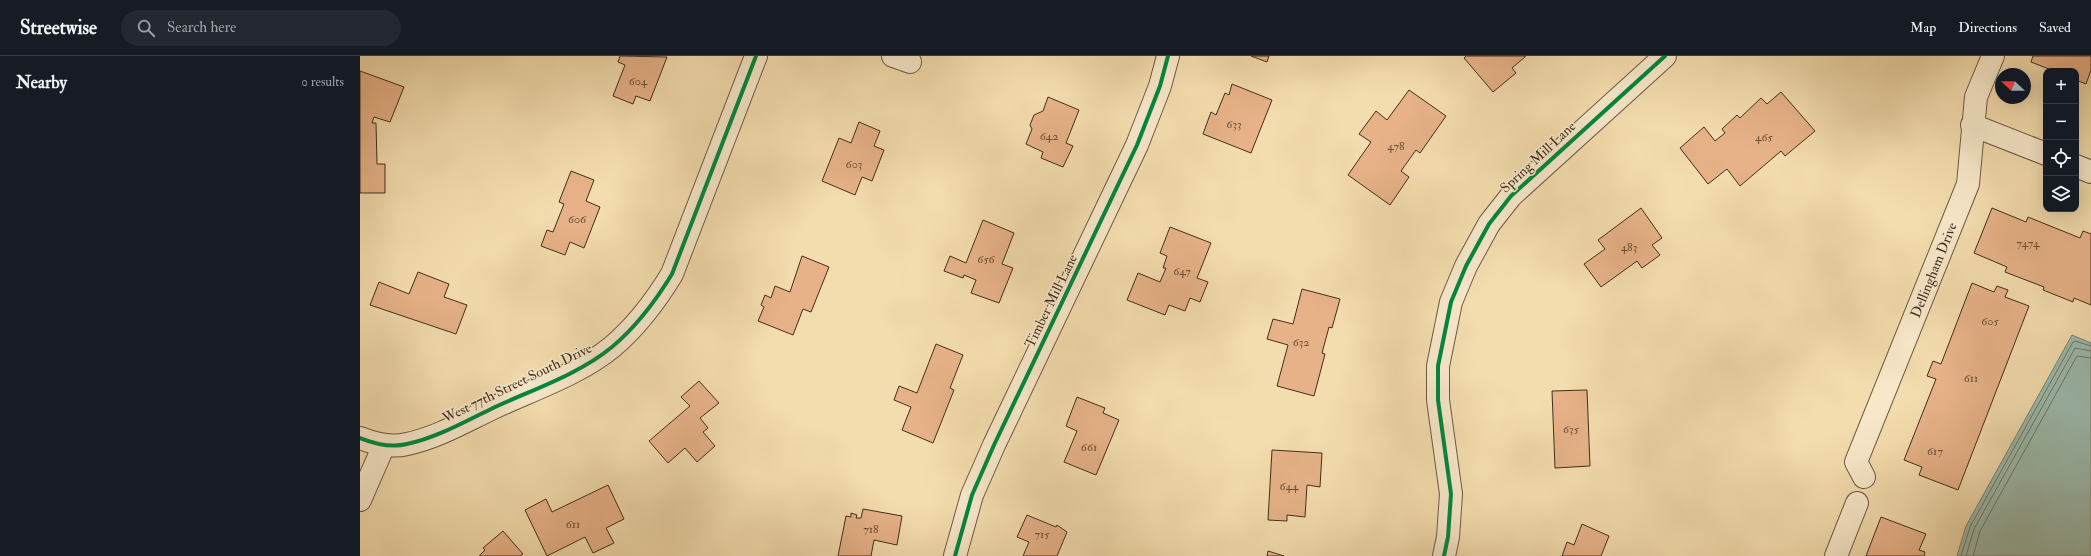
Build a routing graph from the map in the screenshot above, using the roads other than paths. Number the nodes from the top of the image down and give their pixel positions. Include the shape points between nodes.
1 (756, 56) edge
2 (1168, 56) edge
3 (1664, 56) edge
4 (1993, 56) edge
5 (1972, 125) junction
6 (2043, 153) edge
7 (2079, 167) edge
8 (2091, 172) edge
9 (371, 441) edge
10 (1864, 477) dead end
11 (360, 500) edge
12 (1857, 503) dead end
13 (955, 556) edge
14 (1444, 556) edge
15 (1836, 556) edge

1 - 9 street, West 77th Street South Drive via 672,274 653,305 638,323 612,347 582,367 429,438 406,445
2 - 13 street, Timber Mill Lane via 1160,86 1138,145 997,438 976,488
3 - 14 street, Spring Mill Lane via 1511,196 1489,224 1450,302 1438,366 1438,400 1451,494
4 - 5 street, Dellingham Drive via 1976,97
5 - 6 street
5 - 10 street, Dellingham Drive via 1968,184 1856,462
7 - 8 street
9 - 11 street
12 - 15 street

